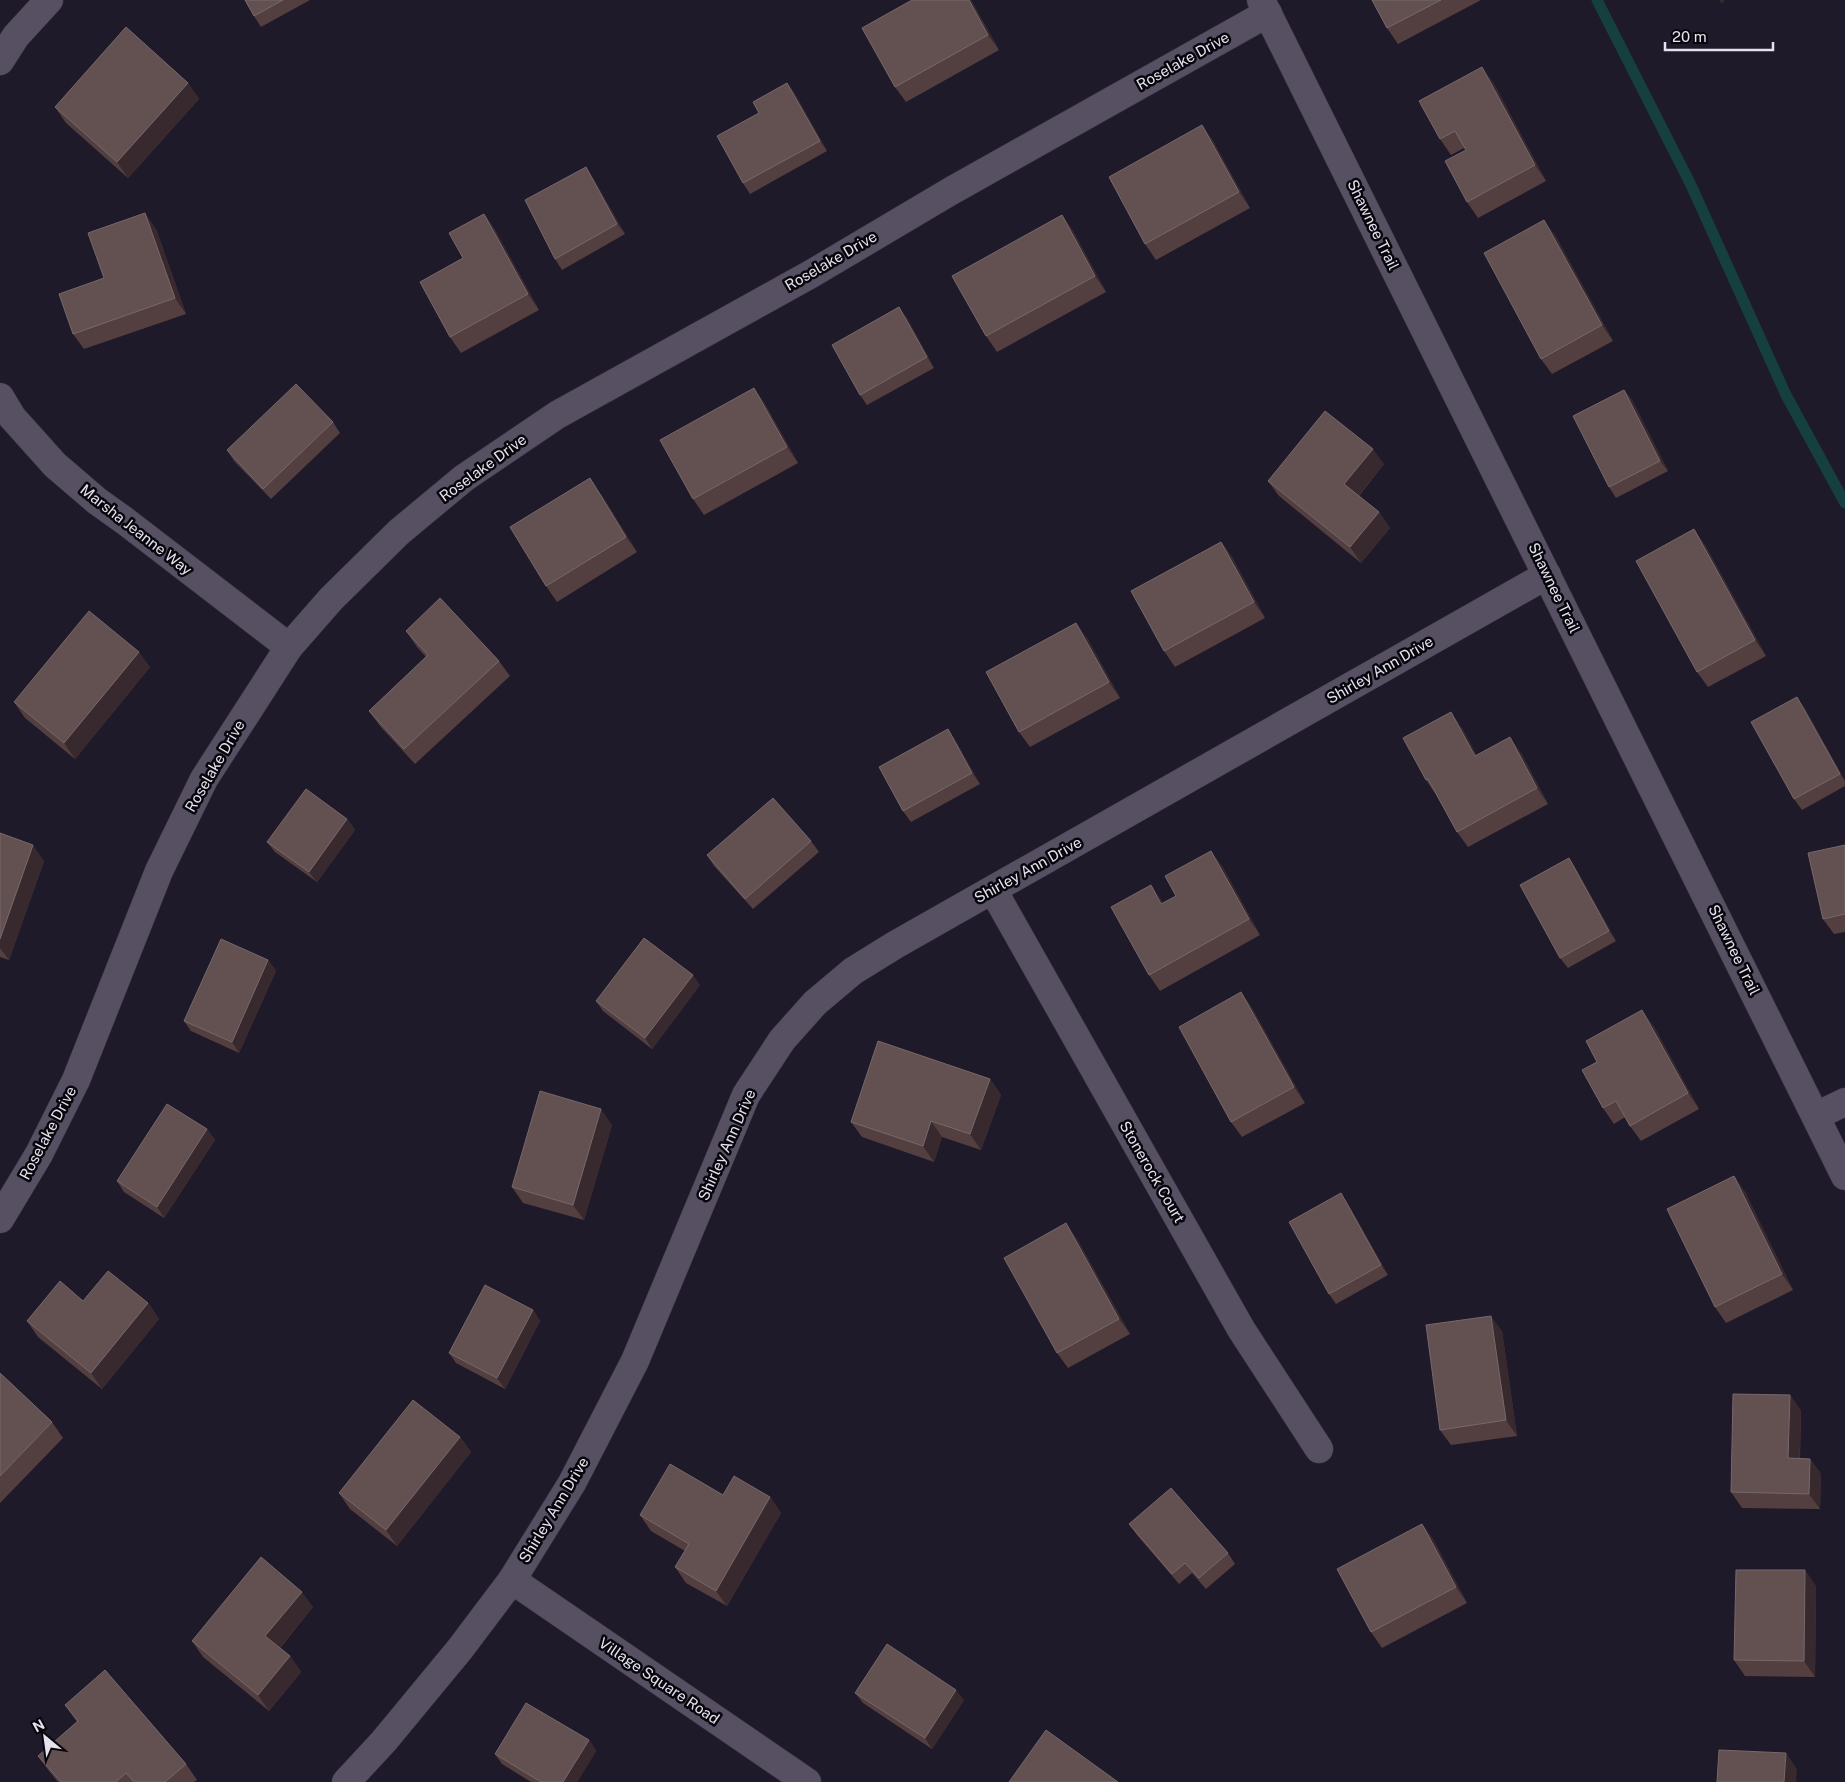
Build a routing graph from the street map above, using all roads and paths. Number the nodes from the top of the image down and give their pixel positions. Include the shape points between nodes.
1 (49, 0) edge
2 (1265, 7) edge
3 (0, 61) edge
4 (0, 397) edge
5 (1547, 575) junction
6 (289, 647) junction
7 (993, 890) junction
8 (1845, 1102) edge
9 (1816, 1116) junction
10 (1845, 1176) edge
11 (0, 1219) edge
12 (1319, 1449) dead end
13 (512, 1580) junction
14 (346, 1782) edge
15 (807, 1782) edge

1 - 3 street via 16,36
2 - 5 street, Shawnee Trail
2 - 6 street, Roselake Drive via 811,274 557,415 464,478 399,532 331,599
4 - 6 street, Marsha Jeanne Way via 12,417 55,465 97,501
5 - 7 street, Shirley Ann Drive
5 - 9 street, Shawnee Trail
6 - 11 street, Roselake Drive via 204,779 158,871 76,1080 39,1154
7 - 12 street, Stonerock Court via 1241,1329
7 - 13 street, Shirley Ann Drive via 853,971 815,1003 782,1040 746,1095 635,1361 572,1483
8 - 9 street
9 - 10 street, Shawnee Trail
13 - 14 street, Shirley Ann Drive via 384,1742
13 - 15 street, Village Square Road

